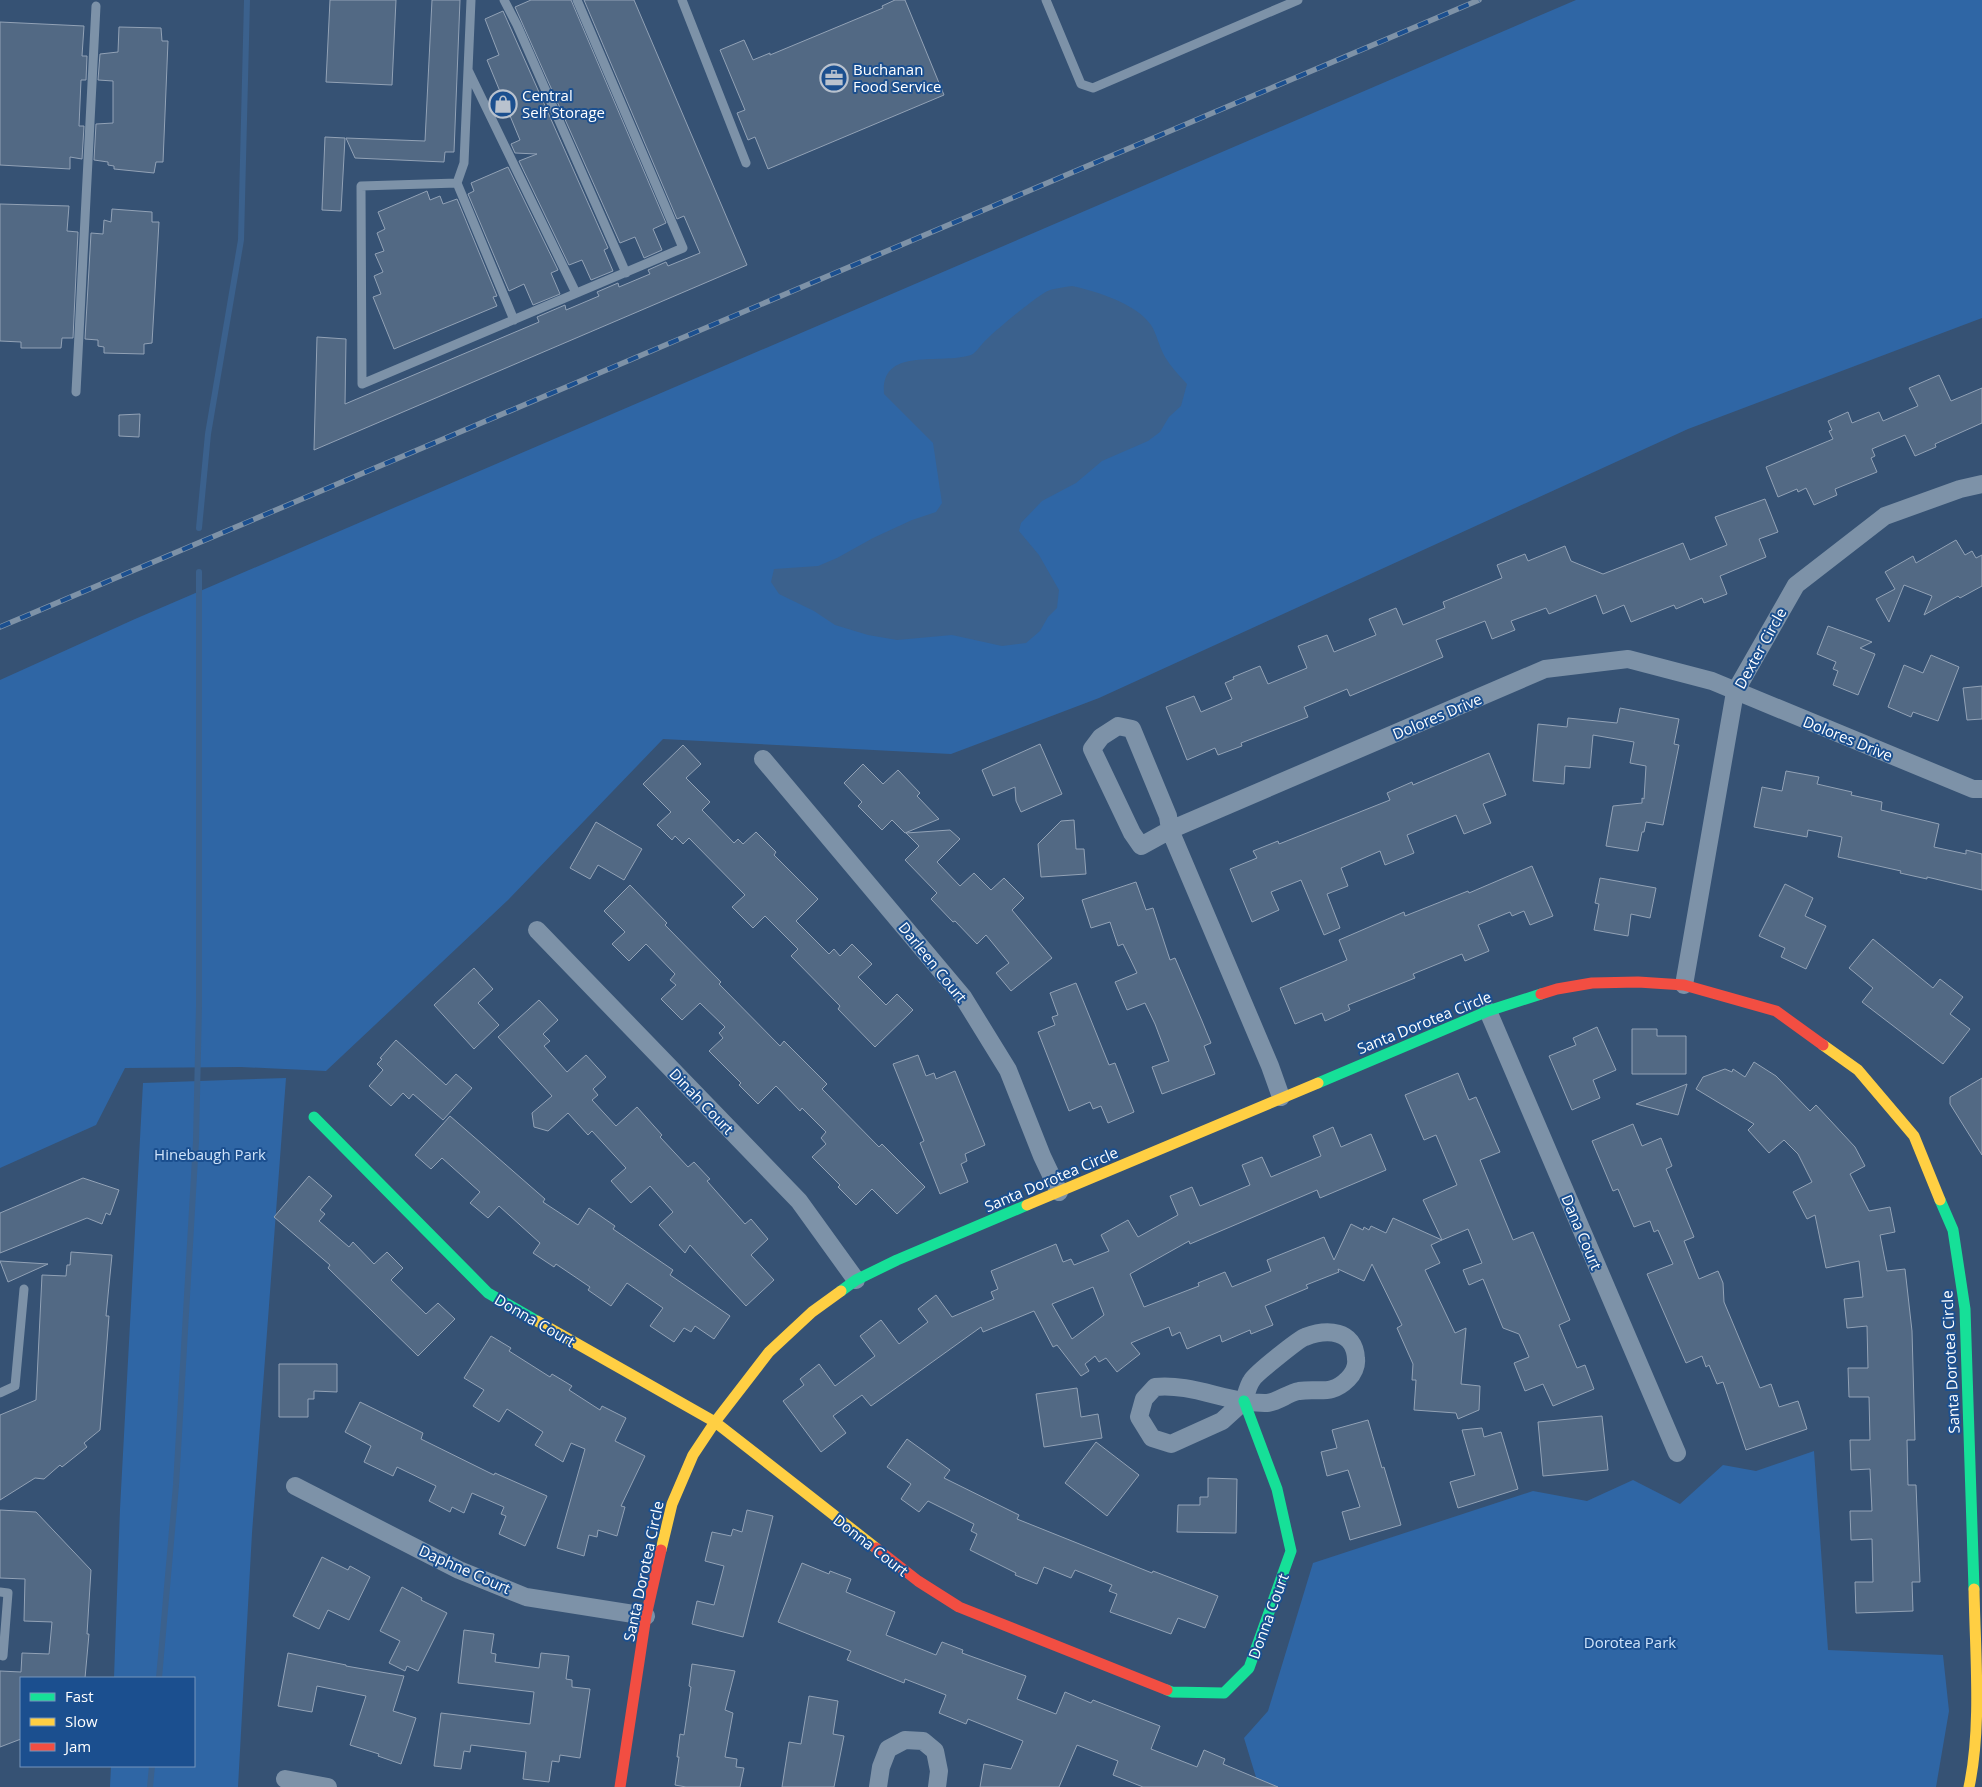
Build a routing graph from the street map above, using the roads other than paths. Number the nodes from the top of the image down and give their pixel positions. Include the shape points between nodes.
1 (471, 0) edge
2 (504, 0) edge
3 (577, 0) edge
4 (682, 0) edge
5 (1046, 0) edge
6 (1298, 0) edge
7 (96, 6) dead end
8 (468, 70) junction
9 (746, 163) dead end
10 (457, 183) junction
11 (626, 273) junction
12 (576, 293) junction
13 (514, 320) junction
14 (76, 392) dead end
15 (1982, 484) edge
16 (1735, 692) junction
17 (763, 759) dead end
18 (1982, 789) edge
19 (1170, 830) junction
20 (537, 930) dead end
21 (1684, 985) junction
22 (1488, 1011) junction
23 (1281, 1097) junction
24 (314, 1117) dead end
25 (1059, 1192) junction
26 (856, 1280) junction
27 (24, 1289) dead end
28 (1974, 1309) edge
29 (0, 1393) edge
30 (1244, 1401) junction
31 (715, 1422) junction
32 (1677, 1453) dead end
33 (295, 1486) dead end
34 (0, 1592) edge
35 (646, 1616) junction
36 (0, 1656) edge
37 (285, 1779) dead end
38 (328, 1787) edge
39 (620, 1787) edge
40 (878, 1787) edge
41 (937, 1787) edge
42 (1969, 1787) edge

1 - 8 lane
2 - 11 lane
3 - 11 lane via 683,248
4 - 9 lane
5 - 6 lane via 1081,84 1093,88
7 - 14 lane
8 - 10 lane via 464,162
8 - 12 lane
10 - 13 lane
10 - 13 lane via 362,186 362,384
11 - 12 lane
12 - 13 lane
15 - 16 street, Dexter Circle via 1960,488 1885,516 1796,585
16 - 18 street, Dolores Drive via 1972,789
16 - 19 street, Dolores Drive via 1712,681 1628,659 1546,669
16 - 21 street, Dexter Circle
17 - 25 street, Darleen Court via 963,997 1008,1070
19 - 19 street, Dolores Drive via 1168,816 1132,728 1118,726 1101,737 1092,749 1132,833 1141,846
19 - 23 street
20 - 26 street, Dinah Court via 799,1201
21 - 22 street, Santa Dorotea Circle via 1592,983 1557,989
21 - 28 street, Santa Dorotea Circle via 1776,1011 1858,1070 1914,1136 1953,1230
22 - 23 street, Santa Dorotea Circle
22 - 32 street, Dana Court
23 - 25 street, Santa Dorotea Circle
24 - 31 street, Donna Court via 488,1293
25 - 26 street, Santa Dorotea Circle
26 - 31 street, Santa Dorotea Circle via 812,1312 769,1352
27 - 29 lane via 15,1386
28 - 42 street, Santa Dorotea Circle via 1977,1701 1974,1767
30 - 30 street via 1222,1421 1171,1444 1152,1438 1139,1417 1144,1400 1155,1387 1169,1385
30 - 30 street via 1251,1380 1303,1338 1330,1331 1346,1336 1354,1347 1357,1360 1352,1375 1339,1388 1325,1392 1298,1392 1269,1403
30 - 31 street, Donna Court via 1277,1489 1291,1551 1249,1668 1224,1693 1172,1692 959,1608 918,1582
31 - 35 street, Santa Dorotea Circle via 693,1455 672,1504
33 - 35 street, Daphne Court via 459,1570 526,1597
34 - 36 lane via 8,1593 3,1656
35 - 39 street, Santa Dorotea Circle
37 - 38 street
40 - 41 street via 888,1750 905,1740 923,1741 935,1751 939,1771

